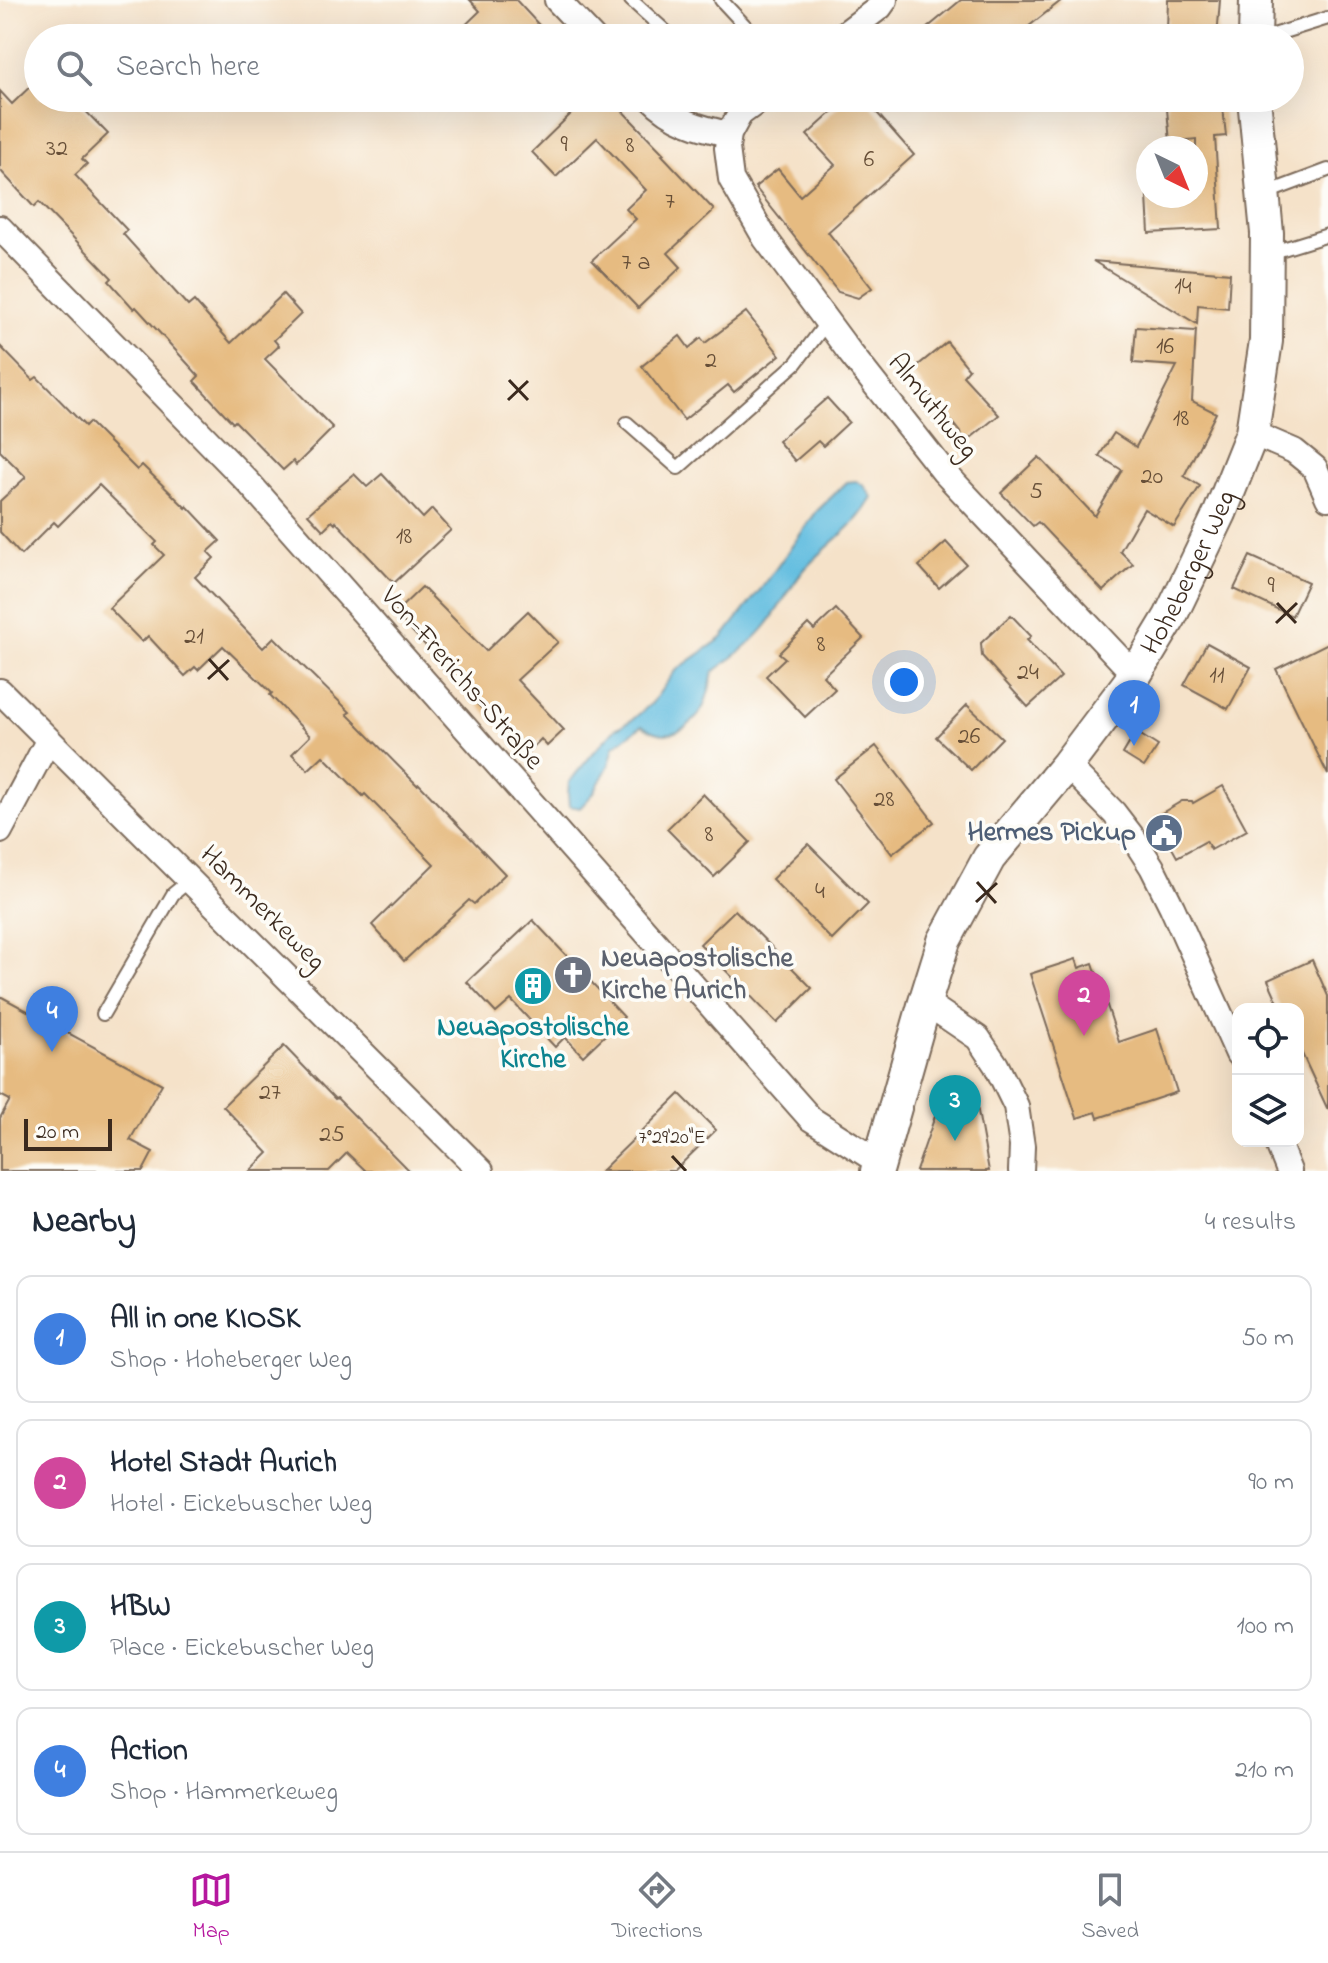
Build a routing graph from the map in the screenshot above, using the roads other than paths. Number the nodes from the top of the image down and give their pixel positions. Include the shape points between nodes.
1 (557, 0) edge
2 (631, 0) edge
3 (721, 0) edge
4 (885, 0) edge
5 (1256, 0) edge
6 (1328, 18) edge
7 (580, 24) edge
8 (658, 24) edge
9 (743, 24) edge
10 (858, 24) edge
11 (1255, 24) edge
12 (1304, 26) edge
13 (667, 112) edge
14 (743, 112) edge
15 (1255, 112) edge
16 (728, 141) junction
17 (1328, 170) edge
18 (1263, 194) junction
19 (0, 228) edge
20 (1328, 235) edge
21 (1267, 254) junction
22 (827, 322) junction
23 (627, 423) dead end
24 (1252, 433) junction
25 (1328, 498) edge
26 (1135, 675) junction
27 (0, 691) edge
28 (48, 741) junction
29 (1067, 765) junction
30 (0, 831) edge
31 (190, 880) junction
32 (925, 1002) junction
33 (103, 1014) dead end
34 (1232, 1041) edge
35 (1279, 1147) edge
36 (878, 1167) edge
37 (475, 1169) edge
38 (1021, 1171) edge
39 (1289, 1171) edge

1 - 7 street
2 - 8 lane
3 - 9 lane
4 - 10 street
5 - 11 street
6 - 12 lane
13 - 16 street
14 - 16 street
15 - 18 street, Hoheberger Weg
16 - 22 street, Almuthweg via 731,179 765,238
17 - 18 lane
18 - 21 street, Hoheberger Weg
19 - 36 street, Von-Frerichs-Straße via 249,483 811,1119
20 - 21 lane
21 - 24 street, Hoheberger Weg via 1266,341
22 - 23 lane via 796,363 678,468
22 - 26 street, Almuthweg via 944,472
24 - 25 street via 1294,451 1315,468
24 - 26 street, Hoheberger Weg via 1214,526
26 - 29 street, Hoheberger Weg
27 - 28 street, Hammerkeweg
28 - 30 street
28 - 31 street, Hammerkeweg
29 - 32 street, Hoheberger Weg via 989,858 944,941
29 - 34 street via 1114,813 1152,867
31 - 33 lane via 173,894
31 - 37 street, Hammerkeweg
32 - 36 street, Hoheberger Weg
32 - 38 street via 978,1038 996,1065 1016,1106
35 - 39 street

